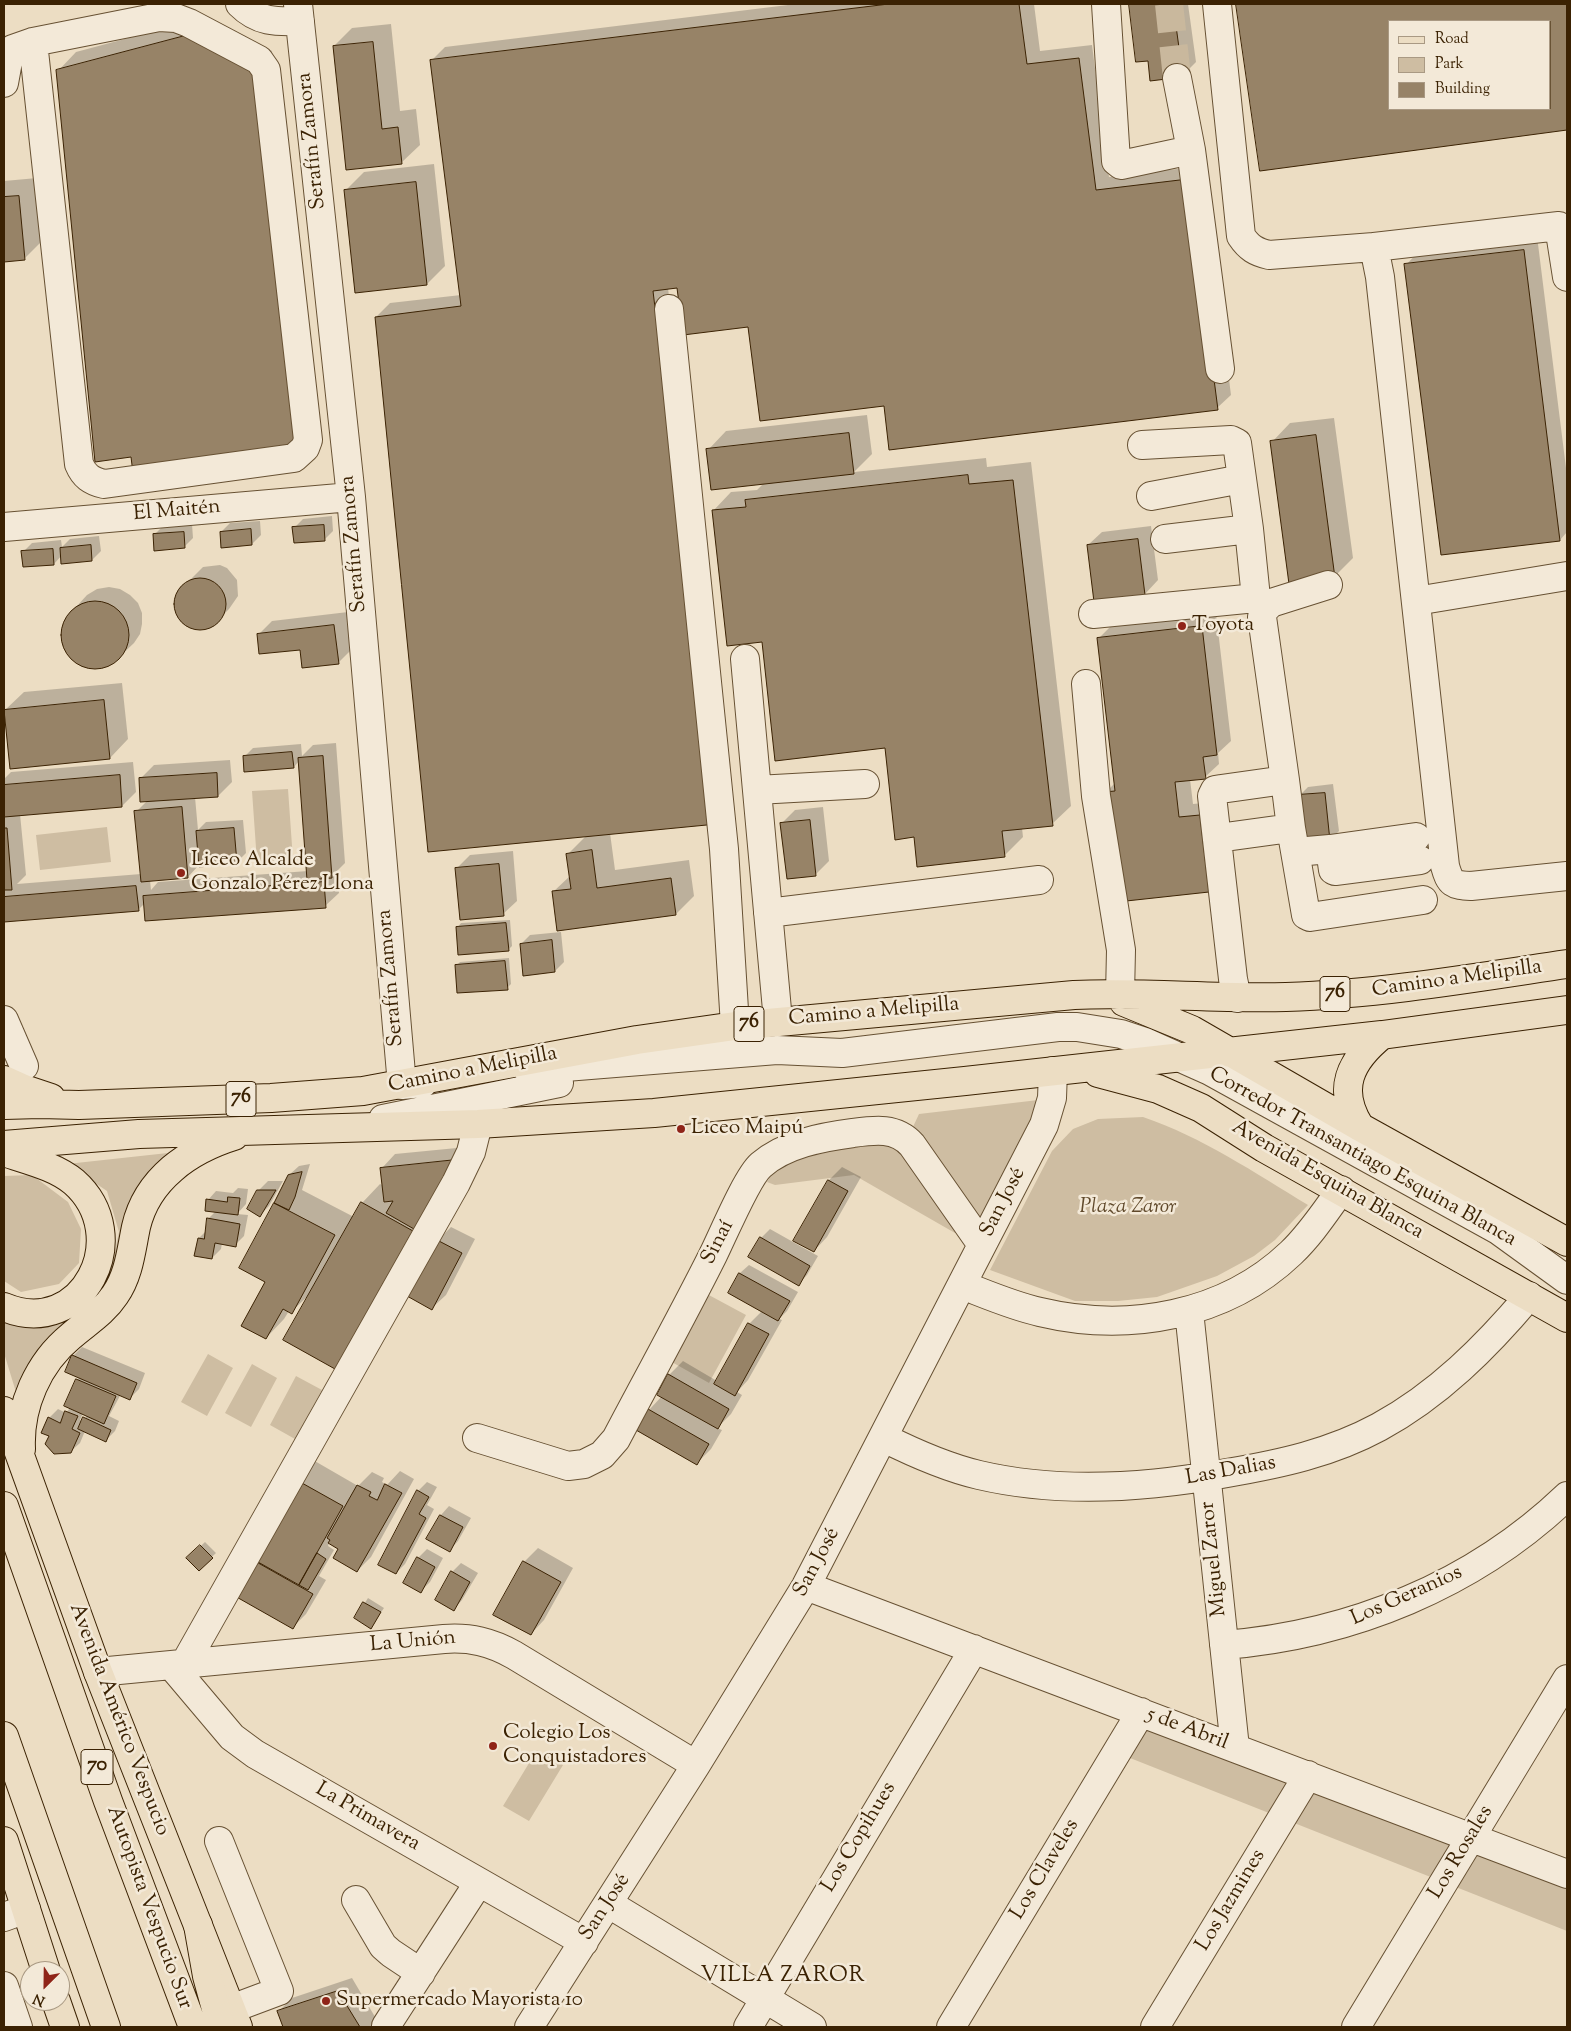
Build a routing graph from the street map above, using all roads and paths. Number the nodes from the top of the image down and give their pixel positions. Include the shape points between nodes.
1 (1106, 4) edge
2 (1218, 4) edge
3 (245, 9) edge
4 (299, 12) edge
5 (33, 42) junction
6 (232, 44) junction
7 (1177, 78) tunnel mouth
8 (4, 83) edge
9 (1191, 150) junction
10 (1563, 225) edge
11 (1374, 247) junction
12 (1567, 277) edge
13 (669, 309) dead end
14 (1220, 369) dead end
15 (1142, 446) dead end
16 (1242, 479) junction
17 (1151, 496) dead end
18 (351, 497) junction
19 (4, 527) edge
20 (1249, 529) junction
21 (1165, 539) dead end
22 (1567, 576) edge
23 (1328, 585) dead end
24 (1416, 601) junction
25 (1260, 604) junction
26 (1093, 614) dead end
27 (745, 659) dead end
28 (1086, 684) dead end
29 (1285, 780) junction
30 (865, 784) dead end
31 (757, 790) junction
32 (1218, 838) junction
33 (1293, 840) junction
34 (1418, 848) dead end
35 (1567, 876) edge
36 (1039, 880) dead end
37 (1423, 900) dead end
38 (768, 913) junction
39 (1567, 964) edge
40 (1111, 994) junction
41 (1237, 998) junction
42 (1567, 1010) edge
43 (4, 1020) edge
44 (778, 1021) junction
45 (735, 1026) junction
46 (1382, 1035) junction
47 (1229, 1051) junction
48 (1179, 1056) junction
49 (1152, 1060) junction
50 (1065, 1070) junction
51 (14, 1073) edge
52 (402, 1086) junction
53 (4, 1105) edge
54 (79, 1105) junction
55 (478, 1124) junction
56 (341, 1128) junction
57 (1360, 1128) junction
58 (252, 1130) junction
59 (4, 1146) edge
60 (4, 1152) edge
61 (1340, 1190) junction
62 (1567, 1242) edge
63 (982, 1245) junction
64 (1567, 1280) edge
65 (962, 1285) junction
66 (1529, 1296) junction
67 (1567, 1296) edge
68 (4, 1306) edge
69 (1189, 1312) junction
70 (1567, 1318) edge
71 (4, 1411) edge
72 (477, 1438) dead end
73 (884, 1438) junction
74 (21, 1463) junction
75 (1207, 1477) junction
76 (1567, 1496) edge
77 (4, 1506) edge
78 (806, 1586) junction
79 (1224, 1646) junction
80 (974, 1649) junction
81 (178, 1666) junction
82 (98, 1672) junction
83 (1567, 1679) edge
84 (1141, 1712) junction
85 (4, 1736) edge
86 (1234, 1748) junction
87 (696, 1765) junction
88 (1308, 1775) junction
89 (1472, 1837) junction
90 (4, 1841) edge
91 (219, 1841) dead end
92 (1567, 1874) edge
93 (479, 1882) junction
94 (356, 1900) dead end
95 (13, 1901) edge
96 (609, 1904) junction
97 (584, 1942) junction
98 (41, 1961) edge
99 (421, 1973) junction
100 (4, 1986) edge
101 (765, 1998) junction
102 (59, 2011) edge
103 (230, 2021) edge
104 (386, 2026) edge
105 (18, 2027) edge
106 (65, 2027) edge
107 (106, 2027) edge
108 (193, 2027) edge
109 (529, 2027) edge
110 (748, 2027) edge
111 (812, 2027) edge
112 (950, 2027) edge
113 (1155, 2027) edge
114 (1356, 2027) edge

1 - 9 street via 1116,161 1121,165
2 - 11 street via 1241,236 1256,252 1269,255
3 - 4 street via 278,22
3 - 6 street
4 - 18 street, Serafín Zamora
5 - 6 street via 159,17 176,18
5 - 6 street via 79,464 88,478 104,484 294,458 305,448 308,440 266,70 259,60
5 - 8 street via 14,49 9,56
7 - 9 street
9 - 14 street
10 - 11 street
10 - 12 street
11 - 24 street
13 - 45 street via 724,849
15 - 16 street via 1231,440 1237,444
16 - 17 street
16 - 20 street
18 - 19 street, El Maitén
18 - 52 street, Serafín Zamora
20 - 21 street
20 - 25 street
22 - 24 street
23 - 25 street
24 - 35 street via 1449,880 1457,885 1471,886
25 - 26 street
25 - 29 street
27 - 31 street
28 - 40 street via 1096,796 1121,950
29 - 32 street via 1215,790 1212,796
29 - 33 street
30 - 31 street
31 - 38 street
32 - 33 street
32 - 41 street
33 - 34 street via 1330,849
33 - 37 street via 1306,915 1310,917
36 - 38 street
38 - 44 street
39 - 41 main road, Camino a Melipilla / 76 via 1365,993
40 - 41 main road, Camino a Melipilla / 76
40 - 44 main road, Camino a Melipilla / 76
40 - 47 main road via 1192,1030
42 - 46 main road, Camino a Melipilla / 76
43 - 51 street
44 - 45 main road, Camino a Melipilla / 76
45 - 52 main road, Camino a Melipilla / 76 via 637,1040
46 - 47 main road, Camino a Melipilla / 76
46 - 57 main road via 1360,1055 1349,1080 1350,1110
47 - 48 main road, Camino a Melipilla / 76
47 - 57 main road
48 - 49 main road, Camino a Melipilla / 76
48 - 52 street, Corredor Transantiago Esquina Blanca via 1121,1034 1058,1027 842,1053 777,1050 504,1072
48 - 64 street, Corredor Transantiago Esquina Blanca via 1498,1230
49 - 50 main road, Camino a Melipilla / 76
49 - 56 street, Corredor Transantiago Esquina Blanca via 1103,1044 1046,1043 812,1068 753,1067 578,1080
49 - 67 street, Corredor Transantiago Esquina Blanca via 1428,1205 1520,1269
50 - 55 main road, Camino a Melipilla / 76 via 654,1113
50 - 61 main road, Avenida Esquina Blanca via 1126,1079 1179,1097
50 - 63 street, San José via 1044,1125
51 - 54 main road via 24,1089
52 - 54 main road, Camino a Melipilla / 76 via 319,1095
53 - 54 main road, Camino a Melipilla / 76
55 - 56 main road, Camino a Melipilla / 76
55 - 81 street via 471,1152 456,1182
56 - 58 main road, Camino a Melipilla / 76
57 - 62 main road
58 - 59 main road, Camino a Melipilla / 76 via 139,1134
58 - 74 main road via 185,1158 156,1185 141,1212 127,1271 117,1293 98,1315 60,1345 33,1386 22,1424
60 - 68 main road via 46,1166 73,1182 89,1200 101,1237 94,1274 70,1302 40,1312 20,1312
61 - 66 main road, Avenida Esquina Blanca
61 - 69 street via 1308,1235 1270,1270 1231,1295
63 - 65 street, San José
63 - 72 street, Sinaí via 912,1145 900,1135 885,1131 854,1133 792,1147 770,1158 754,1173 616,1439 602,1454 584,1464 568,1466
65 - 69 street via 1016,1305 1067,1317 1128,1320
65 - 73 street, San José
66 - 70 main road, Avenida Esquina Blanca
66 - 75 street, Las Dalias via 1464,1365 1421,1401 1378,1428 1300,1459
69 - 75 street, Miguel Zaror
71 - 74 main road, Avenida Américo Vespucio
73 - 75 street, Las Dalias via 954,1468 1006,1480 1121,1486
73 - 78 street, San José
74 - 82 main road, Avenida Américo Vespucio
75 - 79 street, Miguel Zaror
76 - 79 street, Los Geranios via 1502,1549 1438,1587 1403,1603 1330,1629
77 - 108 main road, Autopista Vespucio Sur / 70
78 - 80 street, 5 de Abril
78 - 87 street, San José
79 - 86 street, Miguel Zaror
80 - 84 street, 5 de Abril
80 - 101 street, Los Copihues
81 - 82 street, La Unión
81 - 87 street, La Unión via 450,1638 483,1641 514,1655
81 - 93 street, La Primavera via 232,1737 255,1754
82 - 103 main road, Avenida Américo Vespucio via 198,1925 207,1976
83 - 89 street, Los Rosales
84 - 86 street, 5 de Abril
84 - 112 street, Los Claveles
85 - 107 main road
86 - 88 street, 5 de Abril
87 - 96 street, San José
88 - 89 street, 5 de Abril
88 - 113 street, Los Jazmines
89 - 92 street, 5 de Abril
89 - 114 street, Los Rosales
90 - 95 main road
91 - 103 street via 279,1991
93 - 97 street, La Primavera
93 - 99 street
94 - 99 street via 383,1946
95 - 98 main road
96 - 97 street, San José
96 - 101 street
97 - 109 street, San José
99 - 104 street
100 - 105 street
101 - 110 street, Los Copihues
101 - 111 street
102 - 106 main road

